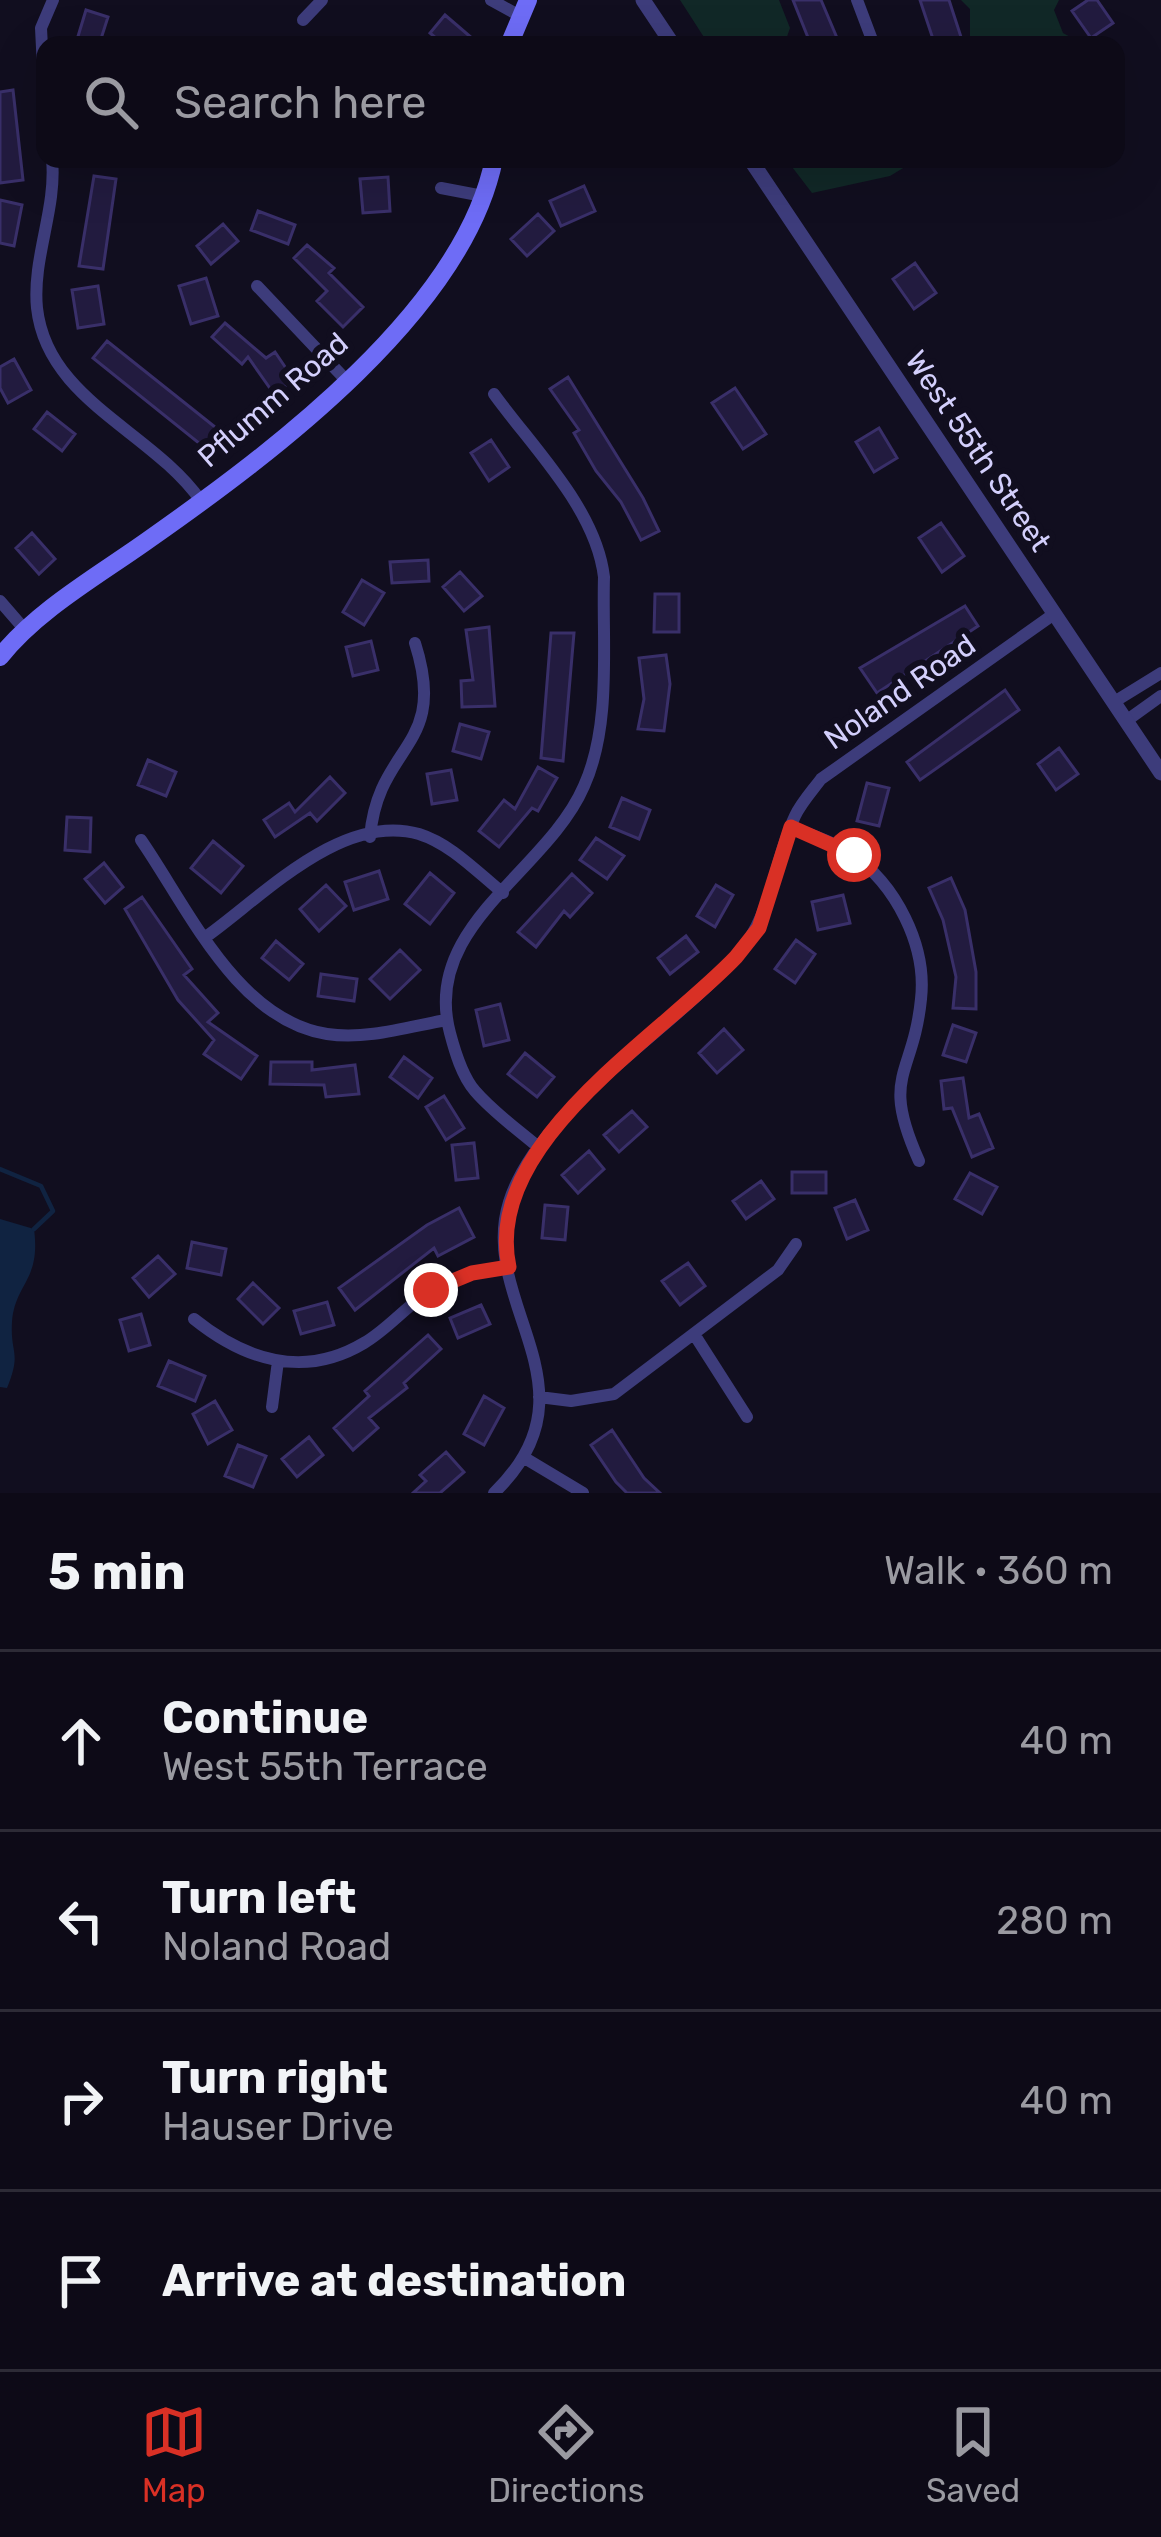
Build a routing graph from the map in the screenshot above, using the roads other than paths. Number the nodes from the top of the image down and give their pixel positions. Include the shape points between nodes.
1 (53, 0) edge
2 (322, 0) edge
3 (490, 0) edge
4 (643, 0) edge
5 (857, 0) edge
6 (524, 8) edge
7 (303, 20) dead end
8 (41, 36) edge
9 (513, 36) edge
10 (667, 36) edge
11 (871, 36) edge
12 (53, 168) edge
13 (491, 168) edge
14 (755, 168) edge
15 (441, 188) dead end
16 (483, 196) junction
17 (257, 286) dead end
18 (346, 380) junction
19 (494, 394) dead end
20 (201, 501) junction
21 (0, 601) edge
22 (1054, 614) junction
23 (26, 632) junction
24 (415, 643) dead end
25 (0, 658) edge
26 (1161, 673) edge
27 (1161, 696) edge
28 (1114, 702) junction
29 (1126, 721) junction
30 (1161, 773) edge
31 (791, 827) junction
32 (370, 837) junction
33 (141, 840) dead end
34 (502, 893) junction
35 (207, 936) junction
36 (446, 1020) junction
37 (537, 1146) junction
38 (919, 1161) dead end
39 (796, 1244) dead end
40 (509, 1267) junction
41 (194, 1319) dead end
42 (694, 1334) junction
43 (278, 1361) junction
44 (539, 1396) junction
45 (272, 1407) dead end
46 (747, 1417) dead end
47 (523, 1457) junction
48 (494, 1493) edge
49 (583, 1493) edge

1 - 8 street
2 - 7 street
3 - 6 street
4 - 10 street
5 - 11 street
6 - 9 main road
12 - 20 street via 37,304 47,356 76,389 178,469
13 - 16 main road, Pflumm Road
14 - 22 street, West 55th Street
15 - 16 street
16 - 18 main road, Pflumm Road via 471,233 438,284
17 - 18 street
18 - 20 main road, Pflumm Road
19 - 34 street via 587,523 604,577 599,734 584,786
20 - 23 main road, Pflumm Road
21 - 23 street
22 - 28 street, West 55th Street
22 - 31 street, Noland Road via 821,779
23 - 25 main road, Pflumm Road
24 - 32 street via 428,682 426,710 380,784
26 - 28 street
27 - 29 street
28 - 29 street, West 55th Street
29 - 30 street, West 55th Street
31 - 37 street, Noland Road via 759,928 736,957
31 - 38 street via 854,855 904,916 920,955 921,1000 897,1089
32 - 34 street via 417,833
32 - 35 street via 304,858
33 - 35 street
34 - 36 street via 448,964
35 - 36 street via 259,1003 326,1034
36 - 37 street via 473,1090
37 - 40 street, Noland Road via 507,1207
39 - 42 street via 778,1270
40 - 43 street via 431,1290 344,1354
40 - 44 street, Noland Road
41 - 43 street via 232,1348
42 - 44 street via 614,1394
42 - 46 street
43 - 45 street
44 - 47 street, Noland Road
47 - 48 street, Noland Road
47 - 49 street

